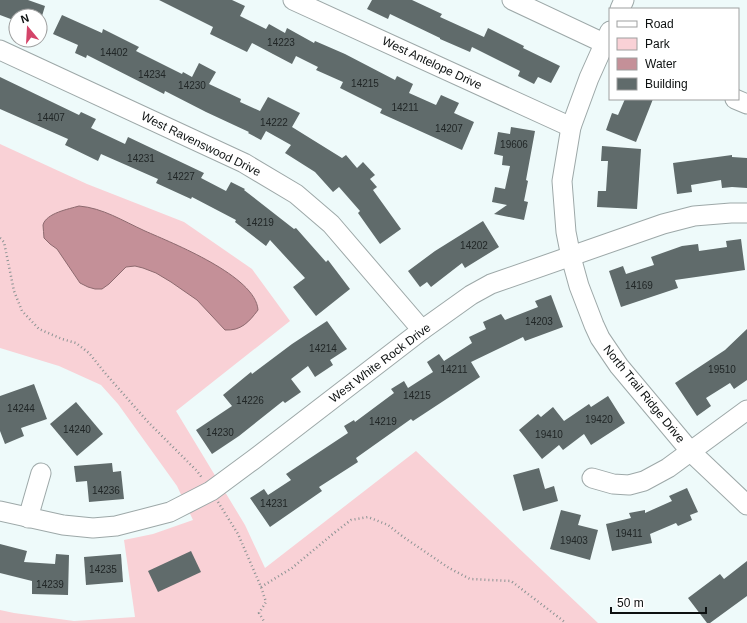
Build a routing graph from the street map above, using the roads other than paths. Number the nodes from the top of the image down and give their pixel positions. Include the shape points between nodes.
1 (294, 0) edge
2 (512, 0) edge
3 (608, 40) edge
4 (0, 50) edge
5 (737, 100) edge
6 (747, 104) edge
7 (571, 127) junction
8 (747, 213) edge
9 (571, 257) junction
10 (422, 330) junction
11 (747, 410) edge
12 (690, 452) junction
13 (41, 473) dead end
14 (592, 478) dead end
15 (747, 505) edge
16 (0, 511) edge
17 (28, 518) junction

1 - 7 street, West Antelope Drive
2 - 3 street
3 - 7 street, North Trail Ridge Drive via 589,78
4 - 10 street, West Ravenswood Drive via 244,163 296,194 331,224
5 - 6 street
7 - 9 street, North Trail Ridge Drive via 562,181 566,232
8 - 9 street, West White Rock Drive via 694,216 663,224
9 - 10 street, West White Rock Drive via 491,284
9 - 12 street, North Trail Ridge Drive via 588,312 600,338 630,380
10 - 17 street, West White Rock Drive via 253,460 211,490 170,512 116,526 93,528
11 - 12 street
12 - 14 street via 644,481 613,484
12 - 15 street, North Trail Ridge Drive
13 - 17 street
16 - 17 street, West White Rock Drive

